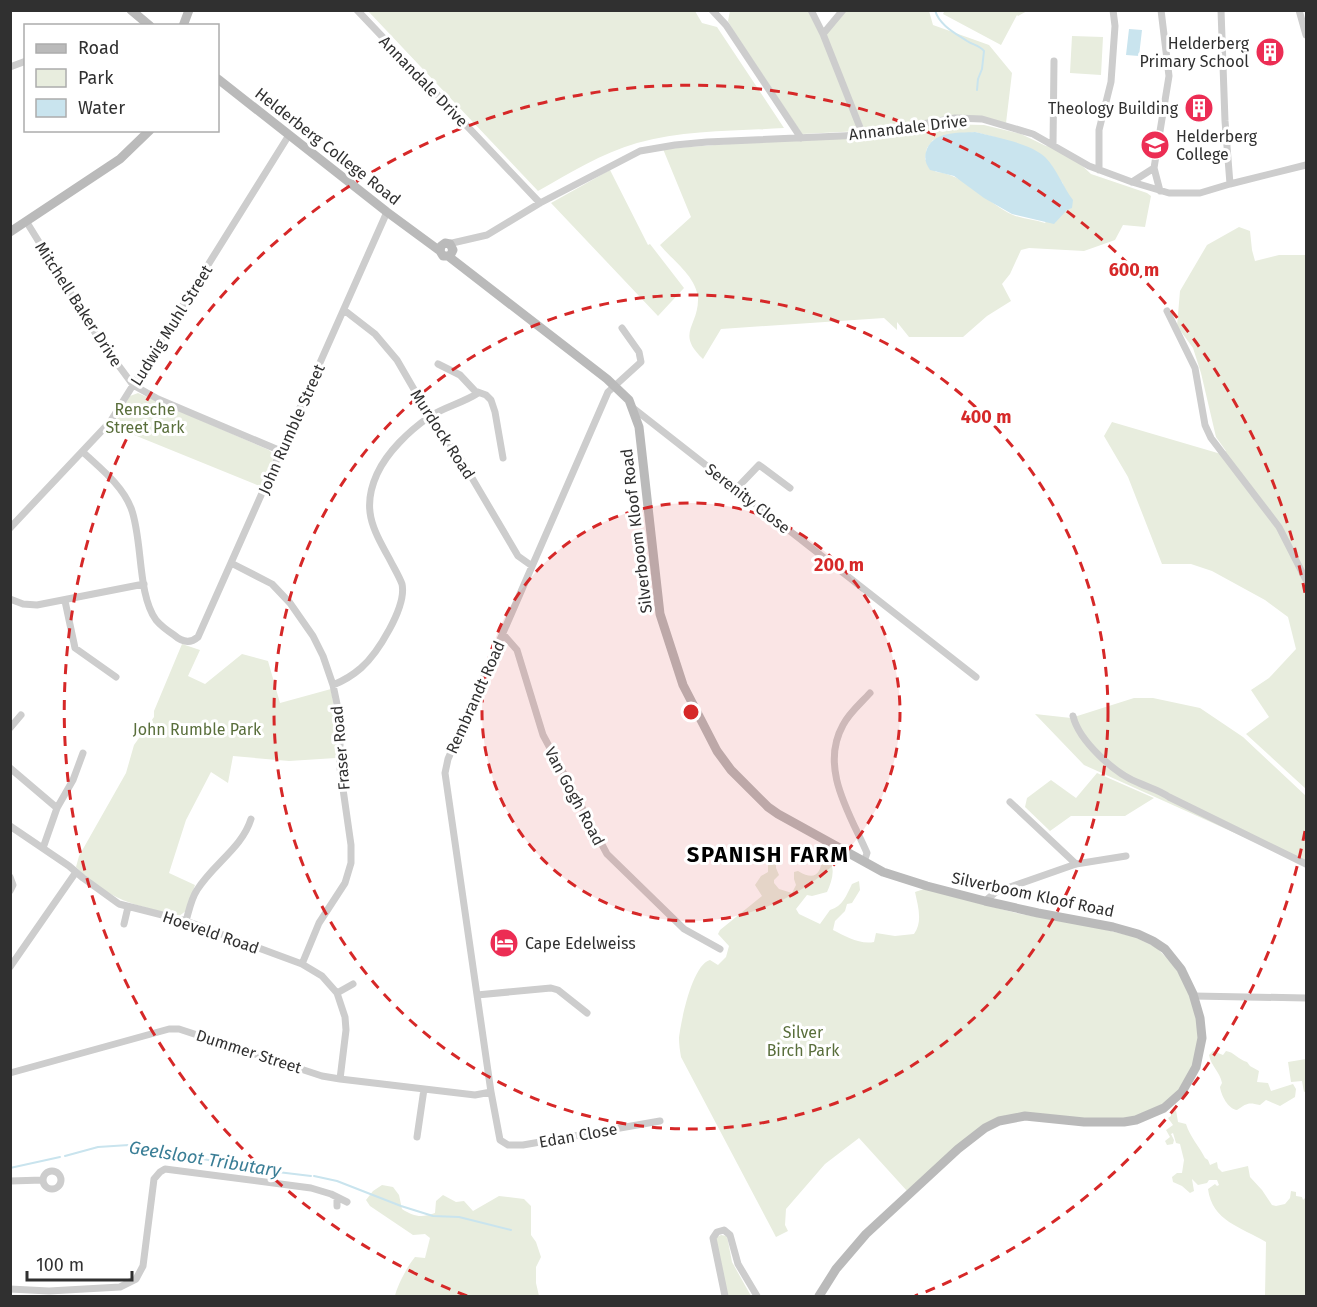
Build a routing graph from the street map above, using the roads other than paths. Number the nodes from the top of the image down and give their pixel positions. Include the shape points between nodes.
1 (131, 10) edge
2 (357, 10) edge
3 (811, 10) edge
4 (843, 10) edge
5 (1113, 10) edge
6 (1161, 10) edge
7 (1221, 10) edge
8 (1299, 10) edge
9 (713, 11) edge
10 (725, 11) edge
11 (722, 20) junction
12 (148, 24) edge
13 (823, 34) junction
14 (1306, 35) edge
15 (1054, 61) dead end
16 (219, 80) edge
17 (148, 132) edge
18 (289, 135) junction
19 (863, 135) junction
20 (801, 138) junction
21 (1053, 145) junction
22 (1306, 165) edge
23 (1154, 168) junction
24 (1099, 170) junction
25 (1132, 182) junction
26 (1230, 184) junction
27 (1160, 191) junction
28 (540, 203) junction
29 (387, 212) junction
30 (26, 221) junction
31 (10, 232) edge
32 (447, 249) junction
33 (344, 310) junction
34 (1167, 311) dead end
35 (622, 328) dead end
36 (438, 364) dead end
37 (133, 385) junction
38 (470, 385) junction
39 (615, 386) junction
40 (478, 393) junction
41 (462, 401) junction
42 (633, 408) junction
43 (430, 417) junction
44 (281, 451) junction
45 (83, 452) junction
46 (503, 458) dead end
47 (790, 488) dead end
48 (736, 489) junction
49 (10, 528) edge
50 (231, 563) junction
51 (532, 566) junction
52 (1306, 580) edge
53 (144, 584) junction
54 (10, 599) edge
55 (65, 601) junction
56 (503, 634) junction
57 (116, 677) dead end
58 (976, 677) dead end
59 (333, 685) junction
60 (870, 693) dead end
61 (21, 715) dead end
62 (1072, 716) dead end
63 (10, 728) edge
64 (83, 753) dead end
65 (10, 768) edge
66 (1010, 802) dead end
67 (57, 808) junction
68 (250, 819) dead end
69 (10, 826) edge
70 (43, 848) junction
71 (1126, 856) dead end
72 (864, 862) junction
73 (1076, 864) junction
74 (1306, 864) edge
75 (76, 872) junction
76 (10, 877) edge
77 (10, 891) edge
78 (985, 901) junction
79 (128, 907) junction
80 (186, 921) junction
81 (124, 924) dead end
82 (720, 949) dead end
83 (302, 964) junction
84 (10, 967) edge
85 (353, 984) dead end
86 (337, 993) junction
87 (477, 995) junction
88 (1194, 996) junction
89 (1306, 998) edge
90 (587, 1013) dead end
91 (10, 1072) edge
92 (340, 1079) junction
93 (424, 1089) junction
94 (490, 1092) junction
95 (660, 1121) dead end
96 (417, 1137) dead end
97 (499, 1138) joint
98 (43, 1180) dead end
99 (10, 1181) edge
100 (337, 1197) junction
101 (347, 1202) dead end
102 (337, 1206) dead end
103 (10, 1289) edge
104 (725, 1296) edge
105 (757, 1296) edge
106 (819, 1296) edge

1 - 12 street
2 - 28 street, Annandale Drive
3 - 13 street
4 - 13 street
5 - 24 street via 1111,82 1099,130
6 - 23 street via 1168,76
7 - 26 street
8 - 14 street
9 - 11 street
10 - 11 street
11 - 20 street
13 - 19 street
15 - 21 street
16 - 18 street, Helderberg College Road
17 - 30 street via 120,159
18 - 29 street, Helderberg College Road
18 - 37 street, Ludwig Muhl Street
19 - 20 street, Annandale Drive
19 - 21 street, Annandale Drive via 969,118 1005,125
20 - 28 street, Annandale Drive via 707,142 640,152
21 - 24 street, Annandale Drive
22 - 26 street, Annandale Drive
23 - 25 street
23 - 27 street
24 - 25 street, Annandale Drive
25 - 27 street, Annandale Drive
26 - 27 street, Annandale Drive via 1200,194
28 - 32 street, Annandale Drive via 487,235
29 - 32 street, Helderberg College Road via 421,237
29 - 33 street, John Rumble Street
30 - 31 street
30 - 37 street, Mitchell Baker Drive via 99,339
32 - 39 street, Helderberg College Road via 460,264
33 - 43 street, Murdock Road via 390,351
33 - 44 street, John Rumble Street
34 - 52 street via 1195,368 1202,414 1211,438 1279,527
35 - 39 street, Rembrandt Road via 642,361
36 - 38 street
37 - 44 street
37 - 45 street, Ludwig Muhl Street via 110,422
38 - 40 street
38 - 41 street
39 - 42 street, Silverboom Kloof Road
39 - 51 street, Rembrandt Road via 608,392
40 - 41 street
40 - 46 street via 486,395 493,405
41 - 43 street
42 - 48 street, Serenity Close
42 - 72 street, Silverboom Kloof Road via 639,428 659,608 689,696 724,761 768,807
43 - 51 street, Murdock Road via 462,460 519,556
43 - 59 street via 390,453 370,493 372,523 401,582 400,605 374,656
44 - 50 street, John Rumble Street
45 - 49 street, Ludwig Muhl Street
45 - 53 street via 119,488 131,508
47 - 48 street via 759,465
48 - 58 street, Serenity Close
50 - 53 street, John Rumble Street via 198,637 189,642 177,638 156,620
50 - 59 street, Fraser Road via 265,579 285,596 313,636
51 - 56 street, Rembrandt Road
53 - 55 street
54 - 55 street via 29,605
55 - 57 street via 75,648
56 - 82 street, Van Gogh Road via 517,650 543,735 607,854 684,929
56 - 87 street, Rembrandt Road via 445,769
59 - 83 street, Fraser Road via 340,723 340,768 351,863 345,884 319,923
60 - 72 street via 842,726 834,759 839,791 867,853
61 - 63 street
62 - 74 street via 1078,730 1103,758 1138,783 1156,788
64 - 67 street
65 - 67 street
66 - 73 street
67 - 70 street
68 - 80 street via 243,838 197,890
69 - 70 street, Hoeveld Road
70 - 75 street, Hoeveld Road
71 - 73 street
72 - 78 street, Silverboom Kloof Road via 906,880
73 - 78 street via 996,892
75 - 79 street, Hoeveld Road
75 - 84 street
76 - 77 street
78 - 88 street, Silverboom Kloof Road via 1138,934 1172,957
79 - 80 street, Hoeveld Road
79 - 81 street
80 - 83 street, Hoeveld Road
83 - 86 street, Hoeveld Road via 322,976
85 - 86 street
86 - 92 street, Hoeveld Road via 346,1024
87 - 90 street via 551,988
87 - 94 street, Rembrandt Road
88 - 89 street
88 - 106 street, Silverboom Kloof Road via 1200,1018 1201,1048 1192,1076 1176,1099 1151,1115 1124,1122 1025,1116 985,1128 866,1234
91 - 92 street, Dummer Street via 174,1029
92 - 93 street, Dummer Street
93 - 94 street, Dummer Street via 476,1095
93 - 96 street
94 - 97 street, Rembrandt Road
95 - 97 street, Edan Close via 523,1144 505,1145
98 - 99 street
100 - 101 street
100 - 102 street
100 - 103 street via 311,1188 165,1169 154,1179 143,1266 132,1282 115,1288
104 - 105 street via 713,1238 724,1230 730,1235 738,1264

